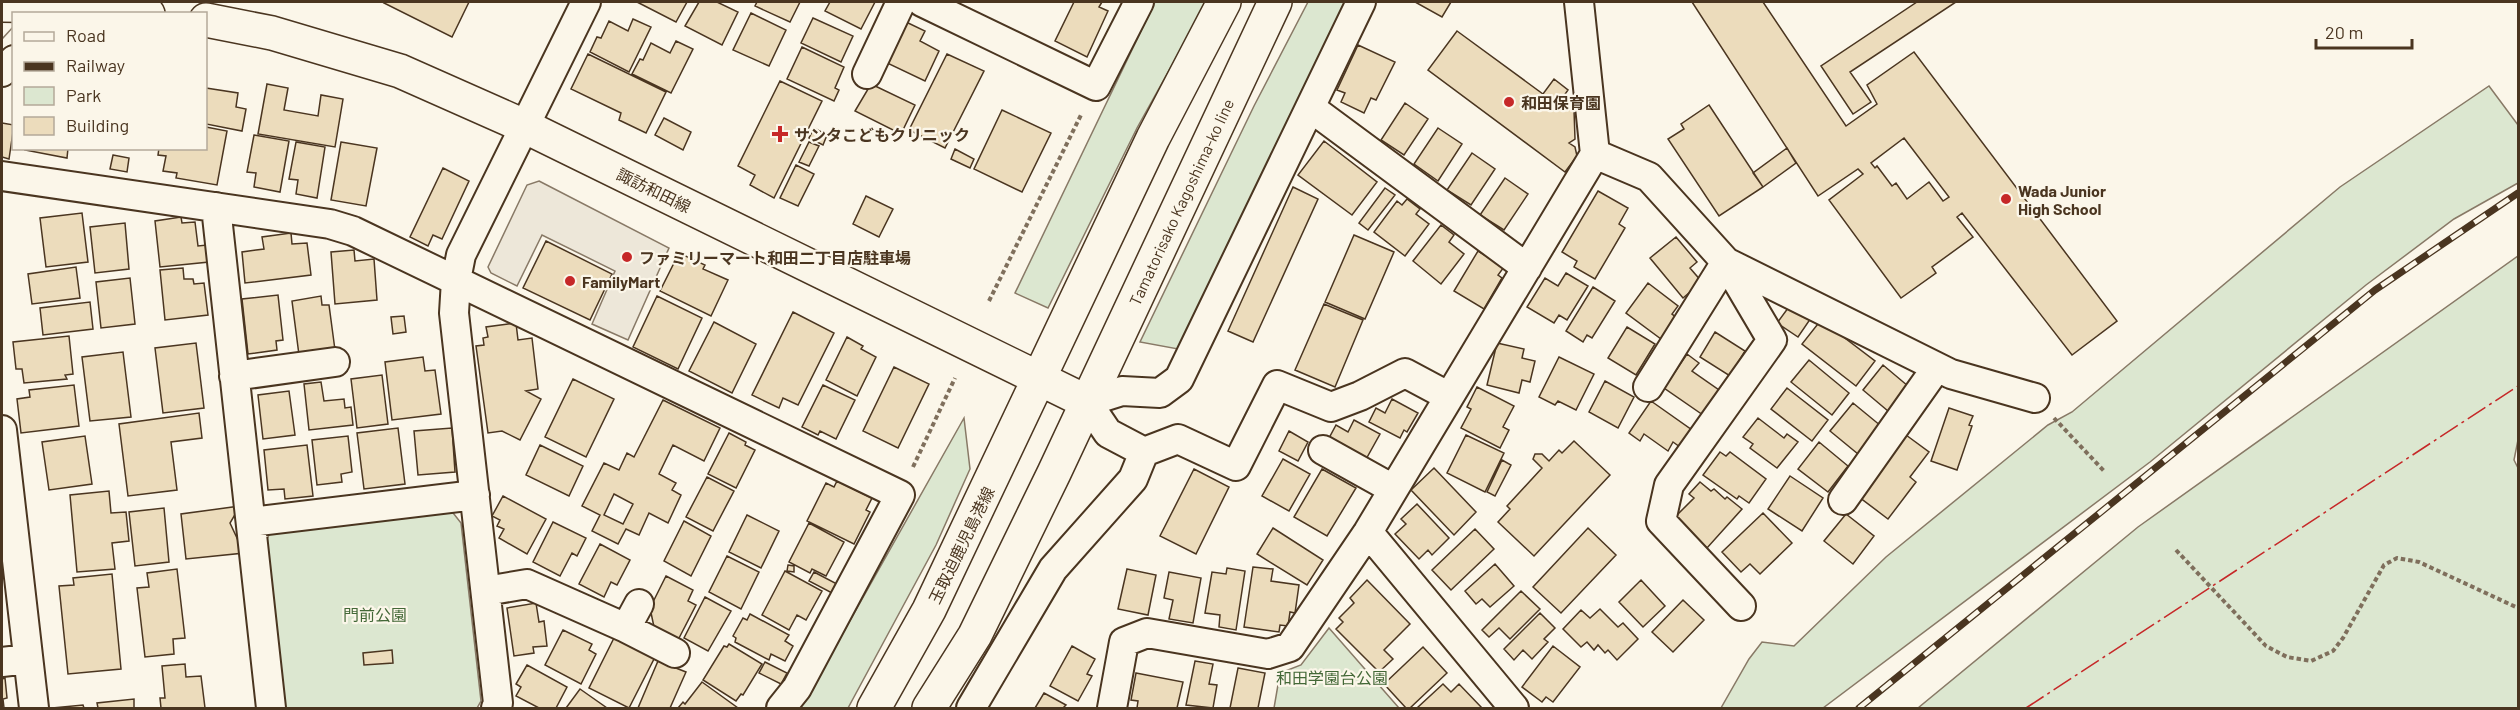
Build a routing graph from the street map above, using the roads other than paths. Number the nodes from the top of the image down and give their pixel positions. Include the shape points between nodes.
1 (586, 2) edge
2 (901, 2) edge
3 (922, 2) edge
4 (1138, 2) edge
5 (1224, 2) edge
6 (1275, 2) edge
7 (1361, 2) edge
8 (1579, 2) edge
9 (46, 6) edge
10 (122, 12) edge
11 (207, 20) edge
12 (867, 74) dead end
13 (1311, 108) junction
14 (524, 126) junction
15 (1595, 154) junction
16 (2, 176) edge
17 (216, 207) junction
18 (1726, 262) junction
19 (1527, 268) junction
20 (456, 280) junction
21 (335, 362) dead end
22 (1937, 367) junction
23 (234, 376) junction
24 (1040, 377) junction
25 (1648, 387) dead end
26 (1448, 396) junction
27 (2035, 398) road end
28 (1087, 402) junction
29 (2, 430) edge
30 (1323, 450) dead end
31 (1144, 452) junction
32 (4, 472) edge
33 (1393, 489) junction
34 (475, 495) junction
35 (1843, 500) dead end
36 (251, 522) junction
37 (1368, 532) junction
38 (486, 591) junction
39 (1741, 606) dead end
40 (675, 653) dead end
41 (15, 660) edge
42 (34, 708) edge
43 (271, 708) edge
44 (496, 708) edge
45 (781, 708) edge
46 (874, 708) edge
47 (929, 708) edge
48 (971, 708) edge
49 (1112, 708) edge
50 (1514, 708) edge

1 - 14 street
2 - 12 street
3 - 4 street via 1096,86
5 - 24 main road via 1153,138
6 - 28 main road, Tamatorisako Kagoshima-ko line
7 - 13 street
8 - 15 street
9 - 10 main road
11 - 14 main road, 諏訪和田線 via 272,33 400,71
13 - 19 street
13 - 28 street via 1179,379 1160,393 1122,391
14 - 20 street via 461,255
14 - 24 main road, 諏訪和田線
15 - 18 street via 1649,177
15 - 19 street
16 - 17 street
17 - 20 street via 330,224
17 - 23 street
18 - 22 street
18 - 25 street
18 - 39 street via 1772,340 1669,485 1662,521
19 - 26 street
20 - 34 street via 454,313
20 - 45 street via 900,495 796,688
21 - 23 street
22 - 27 street
22 - 35 street
23 - 36 street
24 - 28 main road, 諏訪和田線
24 - 46 main road, 玉取迫鹿児島港線 via 929,610
26 - 31 street via 1405,373 1331,407 1277,385 1236,466 1178,439
26 - 33 street
28 - 31 street via 1108,433
28 - 47 main road via 975,635
29 - 32 street
30 - 33 street
31 - 48 street via 1133,479 1053,568
32 - 41 street
33 - 37 street
34 - 36 street
34 - 38 street
36 - 43 street
37 - 49 street via 1290,647 1268,654 1147,633 1124,642
37 - 50 street
38 - 40 street via 527,584 633,616
38 - 44 street
41 - 42 street

